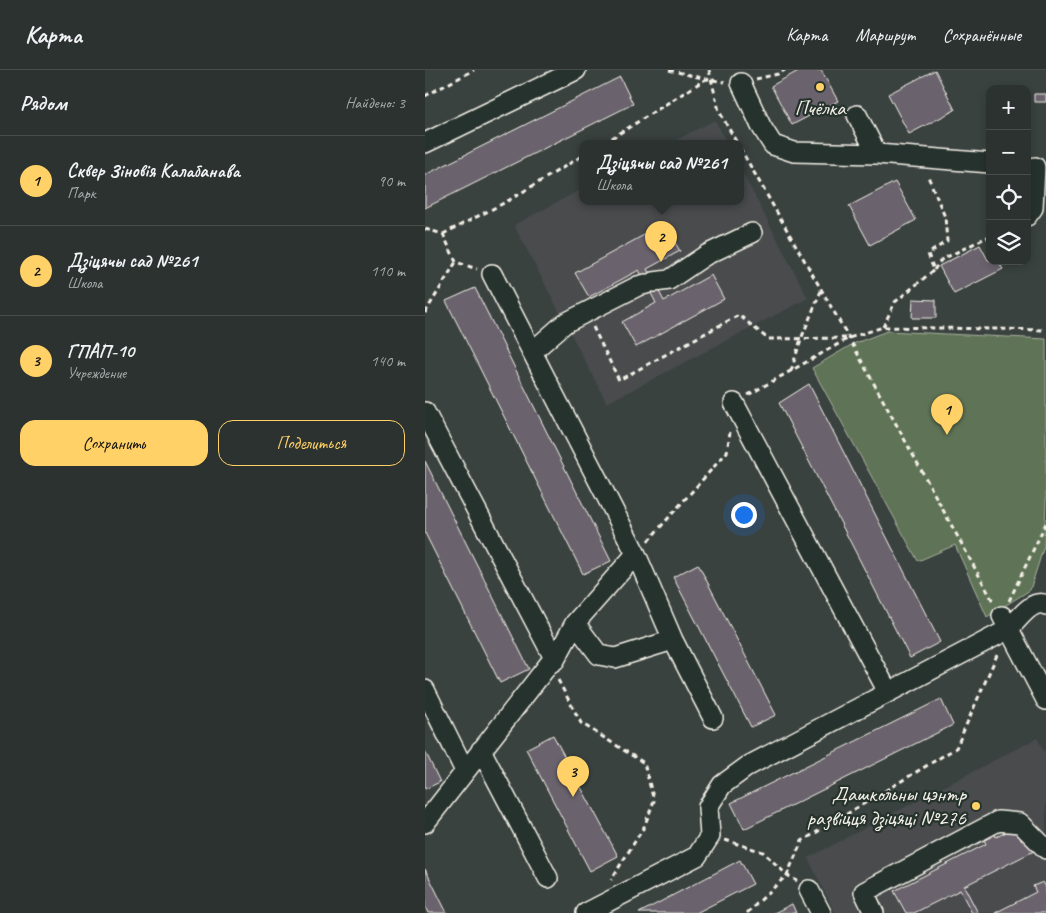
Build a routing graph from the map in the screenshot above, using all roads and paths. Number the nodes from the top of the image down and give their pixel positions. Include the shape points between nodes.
1 (474, 70) edge
2 (576, 70) edge
3 (709, 70) edge
4 (706, 80) dead end
5 (741, 83) dead end
6 (425, 96) edge
7 (857, 116) dead end
8 (609, 140) edge
9 (735, 140) edge
10 (425, 144) edge
11 (877, 154) junction
12 (744, 155) edge
13 (920, 157) junction
14 (579, 158) edge
15 (986, 163) edge
16 (1036, 167) edge
17 (1031, 211) edge
18 (425, 229) edge
19 (752, 233) dead end
20 (443, 234) junction
21 (986, 238) edge
22 (456, 262) junction
23 (934, 270) junction
24 (492, 274) joint
25 (821, 290) junction
26 (586, 312) junction
27 (425, 313) edge
28 (883, 327) junction
29 (1046, 330) edge
30 (849, 338) junction
31 (801, 339) junction
32 (533, 351) junction
33 (791, 371) junction
34 (734, 402) junction
35 (425, 412) edge
36 (1046, 523) edge
37 (636, 554) junction
38 (1046, 605) edge
39 (575, 623) junction
40 (1005, 623) junction
41 (673, 640) junction
42 (552, 662) junction
43 (425, 690) edge
44 (888, 692) junction
45 (1046, 700) edge
46 (713, 718) dead end
47 (481, 750) junction
48 (465, 771) junction
49 (425, 823) edge
50 (710, 836) junction
51 (1046, 848) edge
52 (787, 875) junction
53 (548, 878) dead end
54 (809, 890) joint
55 (590, 911) edge
56 (747, 913) edge
57 (821, 913) edge
58 (874, 913) edge

1 - 6 path
2 - 10 street
3 - 9 path via 719,111
4 - 8 path
5 - 11 street via 773,144 794,152
7 - 11 street
11 - 13 street
12 - 25 path
13 - 15 street
13 - 23 path via 945,217 947,241 928,254
14 - 20 path via 506,202
16 - 17 street
18 - 20 path
19 - 26 street via 706,255 669,280 638,286
20 - 22 path
21 - 23 path via 941,260
22 - 24 path
22 - 27 path
23 - 28 path via 895,302
24 - 32 street
25 - 30 path
25 - 31 path
26 - 31 path via 619,380 739,315 768,339
26 - 32 street via 565,323
28 - 29 path
28 - 30 path
30 - 31 path
30 - 33 path
30 - 40 path
31 - 33 path
32 - 37 street
33 - 34 path
34 - 37 path via 727,452
34 - 44 street
35 - 42 street
36 - 40 path
37 - 39 street
37 - 41 street
38 - 40 street via 1033,605
39 - 41 street via 599,656 615,658
39 - 42 street
40 - 44 street
40 - 45 street
40 - 52 path via 956,748 802,841
41 - 46 street
42 - 47 street
42 - 55 path via 581,724 644,763 654,801 644,827
43 - 48 street
44 - 50 street via 748,766 722,785 708,807
47 - 48 street
47 - 53 street
48 - 49 street
50 - 52 path via 763,852
50 - 55 street via 697,856
51 - 58 street via 1021,823 998,821 864,892
52 - 54 path
52 - 56 path
54 - 57 street

